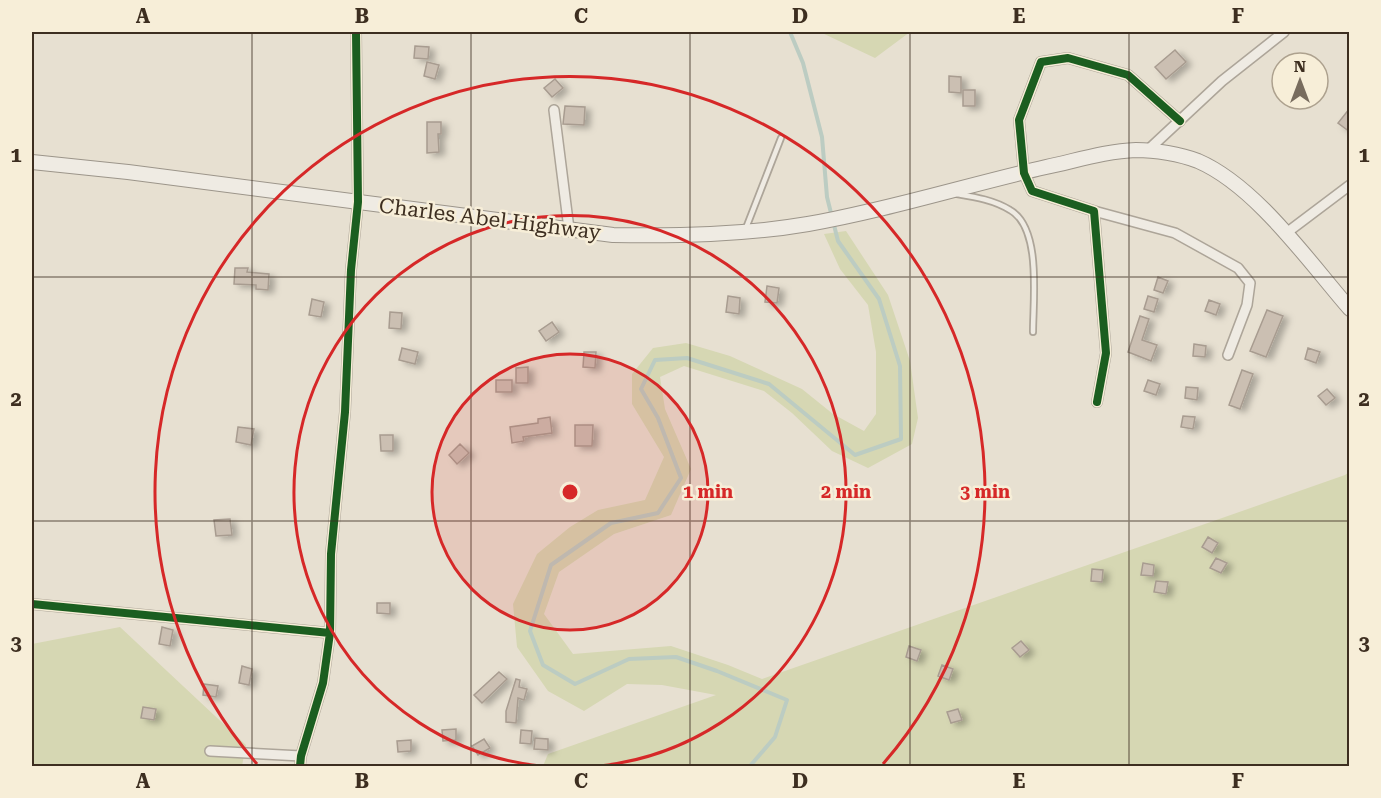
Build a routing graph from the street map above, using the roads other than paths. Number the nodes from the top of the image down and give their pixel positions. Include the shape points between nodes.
1 (356, 32) edge
2 (1284, 32) edge
3 (554, 110) dead end
4 (1180, 121) junction
5 (781, 138) dead end
6 (1148, 151) junction
7 (32, 162) edge
8 (1024, 172) junction
9 (1350, 185) edge
10 (949, 192) junction
11 (358, 202) junction
12 (1094, 211) junction
13 (569, 229) junction
14 (745, 231) junction
15 (1285, 234) junction
16 (1350, 309) edge
17 (1033, 332) dead end
18 (1228, 355) dead end
19 (1097, 402) dead end
20 (32, 604) edge
21 (330, 633) junction
22 (210, 751) dead end
23 (301, 756) junction
24 (300, 766) edge

1 - 11 street
2 - 4 street via 1222,81
3 - 13 street
4 - 6 street
4 - 8 street via 1128,75 1068,58 1041,62 1019,120
5 - 14 lane
6 - 8 main road via 1096,156
6 - 15 main road via 1197,161 1230,179
7 - 11 main road, Charles Abel Highway
8 - 10 main road
8 - 12 street via 1032,191
9 - 15 street
10 - 14 main road, Charles Abel Highway via 807,224
10 - 17 lane via 985,199 1012,211 1027,227 1032,247
11 - 13 main road, Charles Abel Highway
11 - 21 street via 345,412 331,554
12 - 18 street via 1175,233 1238,268 1250,283 1247,304
12 - 19 street via 1106,353
13 - 14 main road, Charles Abel Highway via 613,235 672,236
15 - 16 main road
20 - 21 street
21 - 23 street via 323,683
22 - 23 street
23 - 24 street

